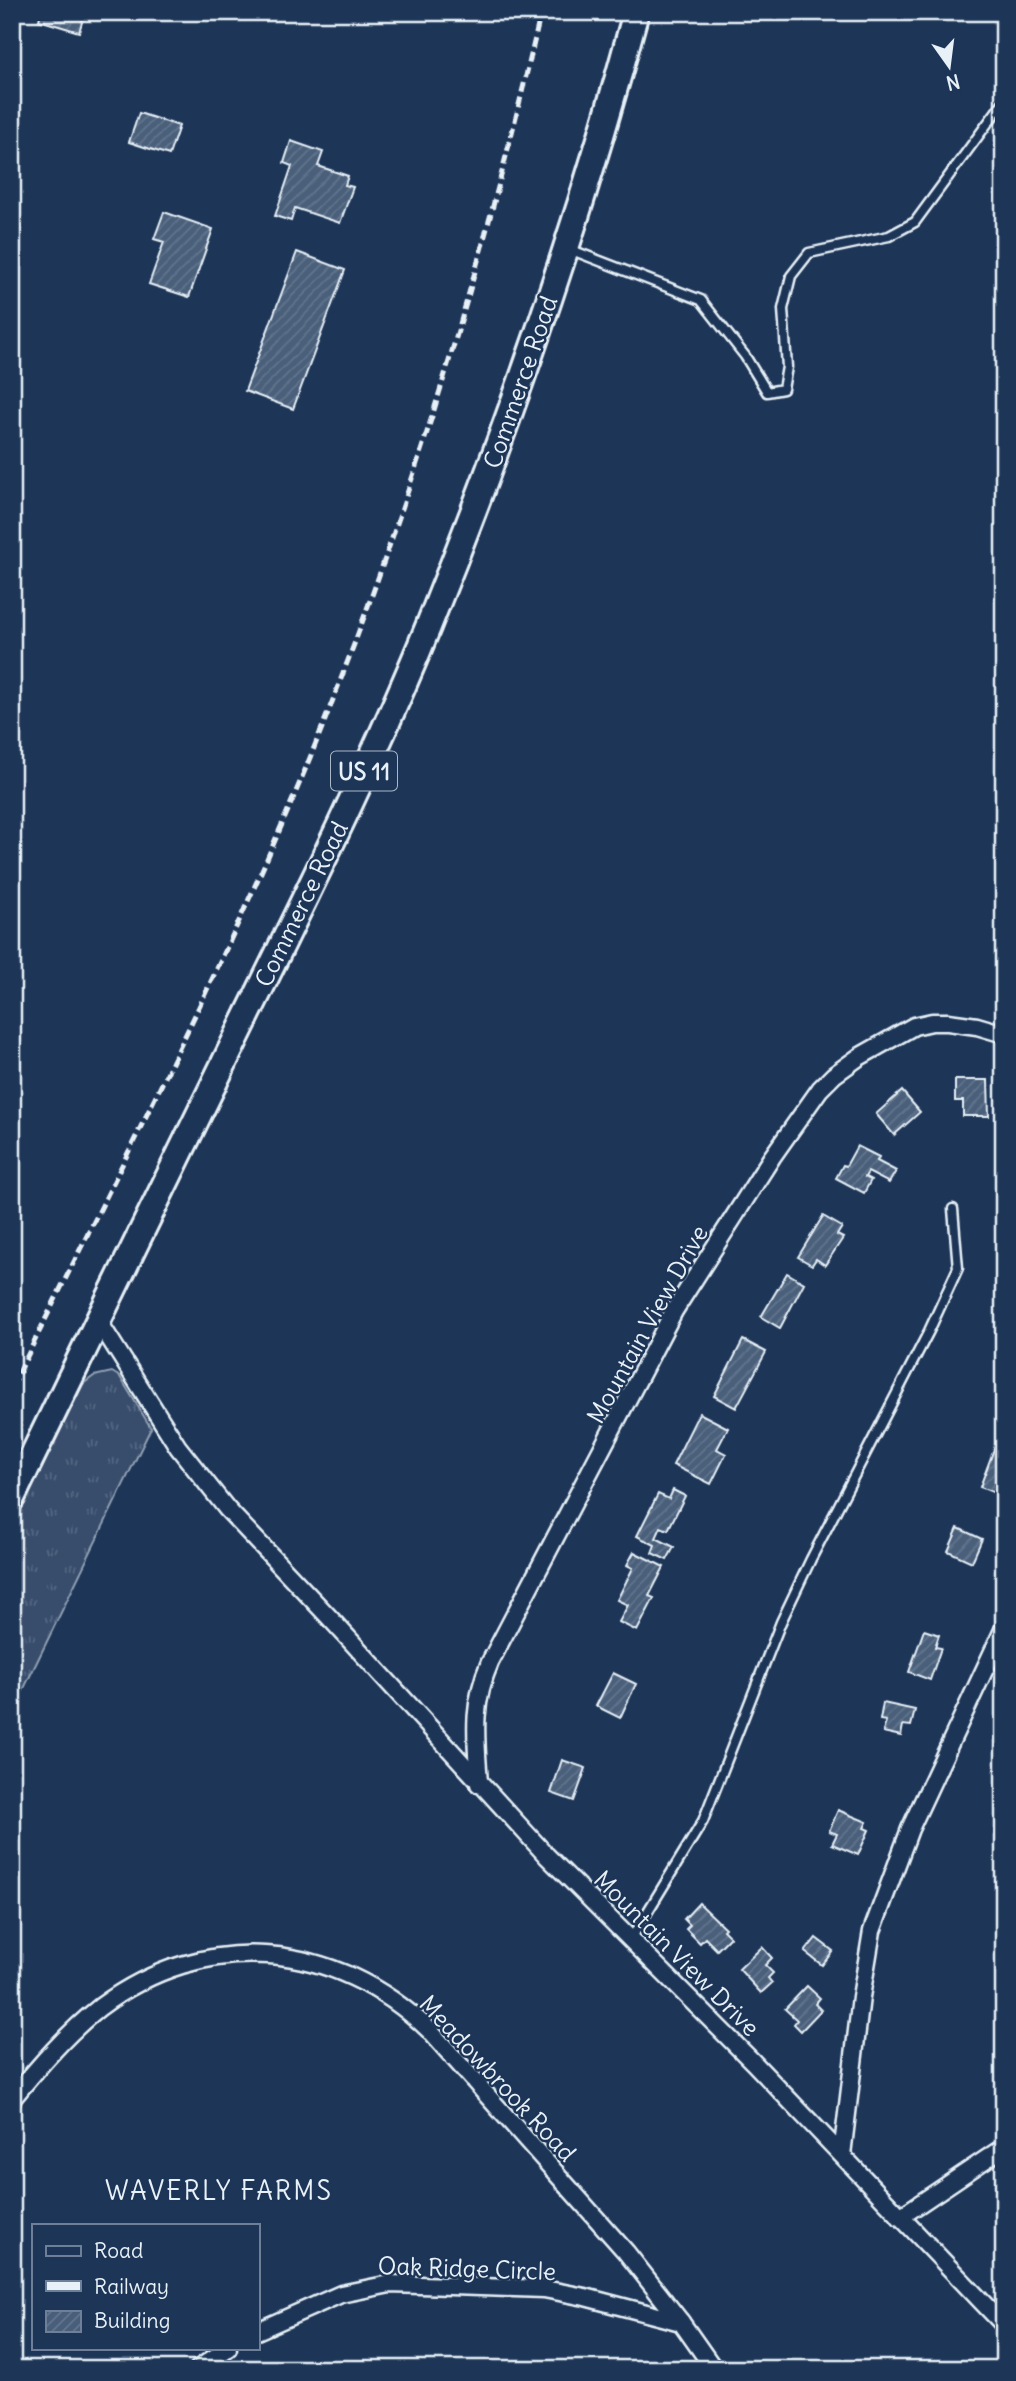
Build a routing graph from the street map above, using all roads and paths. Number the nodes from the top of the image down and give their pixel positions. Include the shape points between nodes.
1 (636, 12) edge
2 (1004, 101) edge
3 (566, 248) junction
4 (1004, 1034) edge
5 (953, 1209) dead end
6 (98, 1320) junction
7 (12, 1498) edge
8 (1004, 1628) edge
9 (479, 1784) junction
10 (631, 1939) junction
11 (12, 2099) edge
12 (1004, 2147) edge
13 (842, 2155) junction
14 (900, 2217) junction
15 (681, 2322) junction
16 (1004, 2325) edge
17 (259, 2330) edge
18 (225, 2350) edge
19 (198, 2369) edge
20 (714, 2369) edge

1 - 3 main road, Commerce Road / US 11
2 - 3 lane via 915,222 889,236 809,253 791,276 783,309 787,367 783,389 767,392 701,300
3 - 6 main road, Commerce Road / US 11 via 482,488 390,716
4 - 9 street, Mountain View Drive via 932,1021 903,1030 834,1075 789,1131 674,1311 490,1662 477,1704
5 - 10 lane via 958,1268 781,1622 703,1821
6 - 7 main road, Commerce Road / US 11
6 - 9 street, Mountain View Drive via 178,1447 227,1509
8 - 13 street via 910,1829 872,1931
9 - 10 street, Mountain View Drive
10 - 13 street, Mountain View Drive
11 - 15 street, Meadowbrook Road via 86,2019 152,1976 196,1961 235,1955 282,1955 321,1964 382,1993 429,2030 626,2252
12 - 14 street
13 - 14 street, Mountain View Drive
14 - 16 street, Mountain View Drive
15 - 17 street, Oak Ridge Circle via 544,2289 390,2284 341,2294
15 - 20 street, Meadowbrook Road
18 - 19 street

